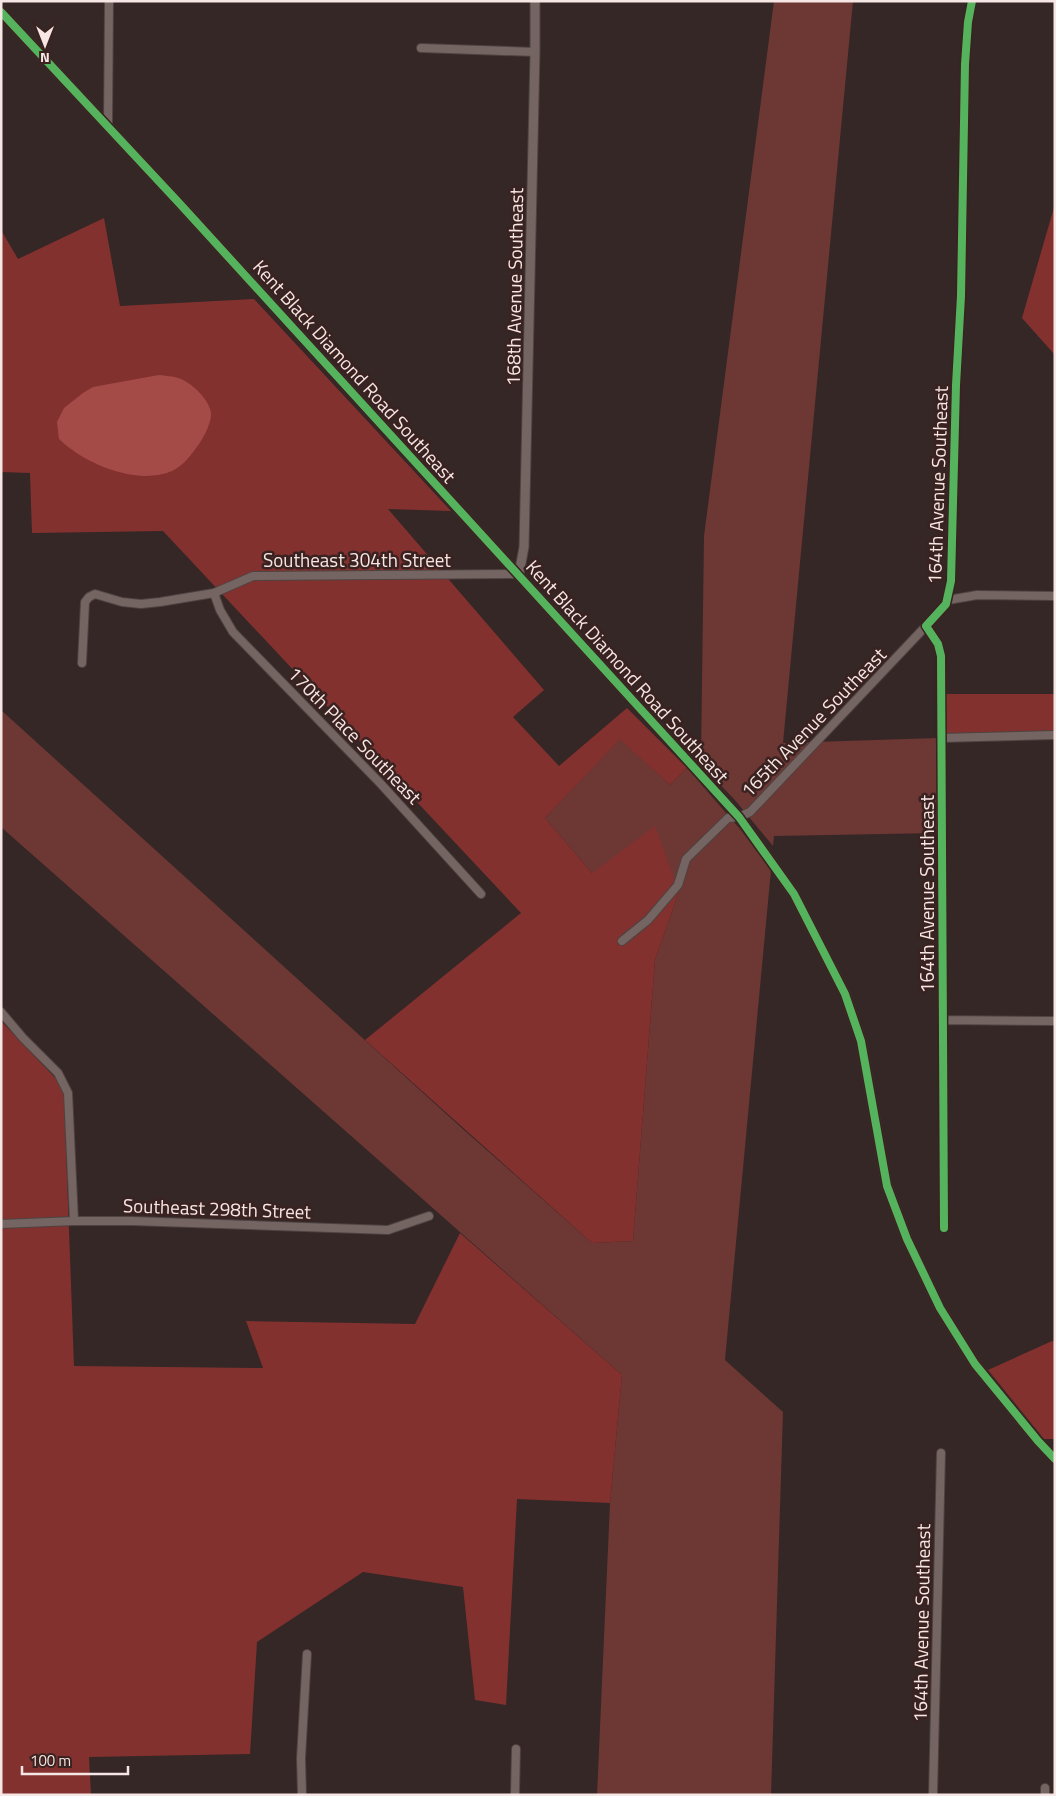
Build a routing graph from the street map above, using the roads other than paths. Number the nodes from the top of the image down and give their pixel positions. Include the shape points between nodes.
1 (109, 1) edge
2 (535, 1) edge
3 (972, 1) edge
4 (1, 12) edge
5 (421, 48) dead end
6 (536, 52) junction
7 (108, 125) junction
8 (519, 574) junction
9 (214, 593) junction
10 (1055, 596) edge
11 (948, 600) junction
12 (926, 626) junction
13 (82, 663) dead end
14 (1055, 735) edge
15 (941, 738) junction
16 (739, 817) junction
17 (481, 894) dead end
18 (622, 941) dead end
19 (1, 1012) edge
20 (943, 1020) junction
21 (1055, 1021) edge
22 (429, 1216) dead end
23 (74, 1220) junction
24 (1, 1224) edge
25 (944, 1228) dead end
26 (941, 1453) dead end
27 (1055, 1459) edge
28 (307, 1654) dead end
29 (516, 1749) dead end
30 (302, 1795) edge
31 (515, 1795) edge
32 (933, 1795) edge

1 - 7 street
2 - 6 street, 168th Avenue Southeast
3 - 11 street, 164th Avenue Southeast via 965,64 961,296
4 - 7 street, Kent Black Diamond Road Southeast
5 - 6 street
6 - 8 street, 168th Avenue Southeast via 524,546
7 - 8 street, Kent Black Diamond Road Southeast
8 - 9 street, Southeast 304th Street via 253,576
8 - 16 street, Kent Black Diamond Road Southeast
9 - 13 street, Southeast 304th Street via 141,604 95,594 89,596
9 - 17 street, 170th Place Southeast via 233,632 380,783
10 - 11 street via 977,595
11 - 12 street, 164th Avenue Southeast
12 - 15 street, 164th Avenue Southeast via 938,644 941,656
12 - 16 street, 165th Avenue Southeast via 750,812
14 - 15 street
15 - 20 street, 164th Avenue Southeast
16 - 18 street, 165th Avenue Southeast via 728,818 686,859 678,885 648,920
16 - 27 street, Kent Black Diamond Road Southeast via 794,894 845,994 861,1041 887,1186 907,1239 940,1308 975,1364
19 - 23 street via 58,1073 68,1093
20 - 21 street
20 - 25 street, 164th Avenue Southeast
22 - 23 street, Southeast 298th Street via 388,1230
23 - 24 street, Southeast 298th Street
26 - 32 street, 164th Avenue Southeast
28 - 30 street
29 - 31 street

